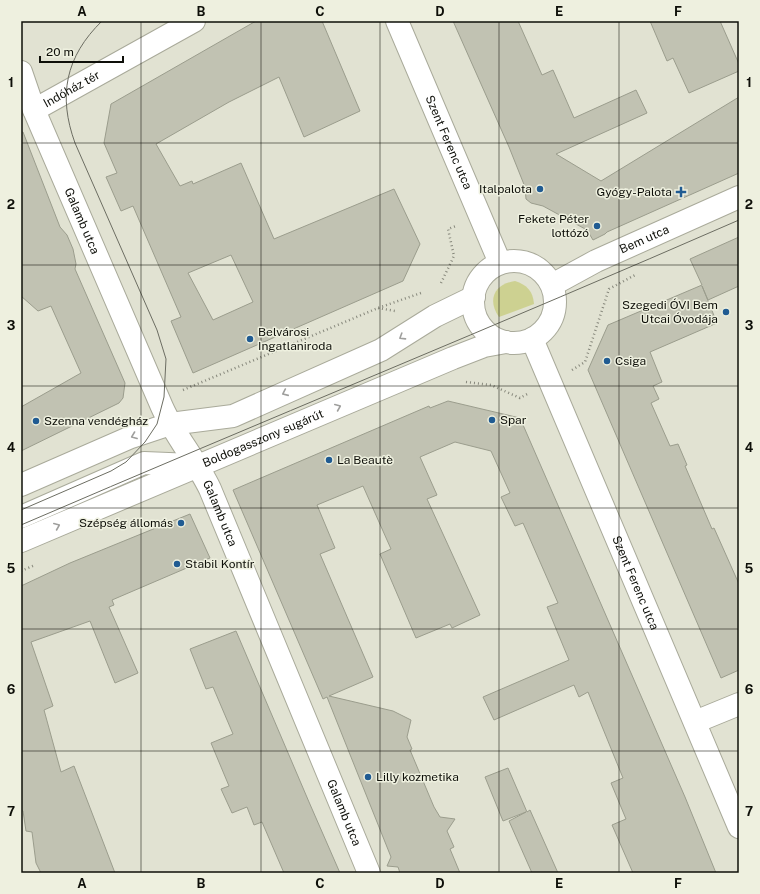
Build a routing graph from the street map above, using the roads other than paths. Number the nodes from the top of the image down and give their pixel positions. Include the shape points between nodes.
1 (194, 21) edge
2 (396, 21) edge
3 (21, 72) edge
4 (34, 110) junction
5 (739, 197) edge
6 (500, 263) junction
7 (552, 285) junction
8 (474, 297) junction
9 (532, 339) junction
10 (506, 342) junction
11 (170, 424) junction
12 (144, 463) junction
13 (199, 466) junction
14 (21, 485) edge
15 (21, 517) edge
16 (21, 541) edge
17 (739, 704) edge
18 (695, 722) junction
19 (739, 827) edge
20 (369, 873) edge

1 - 4 street, Indóház tér
2 - 6 street, Szent Ferenc utca
3 - 4 street, Galamb utca
4 - 11 street, Galamb utca
5 - 7 street, Bem utca via 596,261
6 - 7 street via 524,262 536,267 546,275
6 - 8 street via 482,276
7 - 9 street via 556,301 554,314 549,324
8 - 10 street via 479,323 491,336
8 -> 11 street via 435,316 380,350 233,416
9 - 10 street via 515,343
9 - 18 street, Szent Ferenc utca
13 -> 10 street, Boldogasszony sugárút via 460,355 484,346
11 - 12 street
11 - 13 street, Galamb utca
11 -> 14 street via 131,437
12 - 13 street
12 - 15 street
16 -> 13 street, Boldogasszony sugárút
13 - 20 street, Galamb utca
17 - 18 street
18 - 19 street, Szent Ferenc utca

